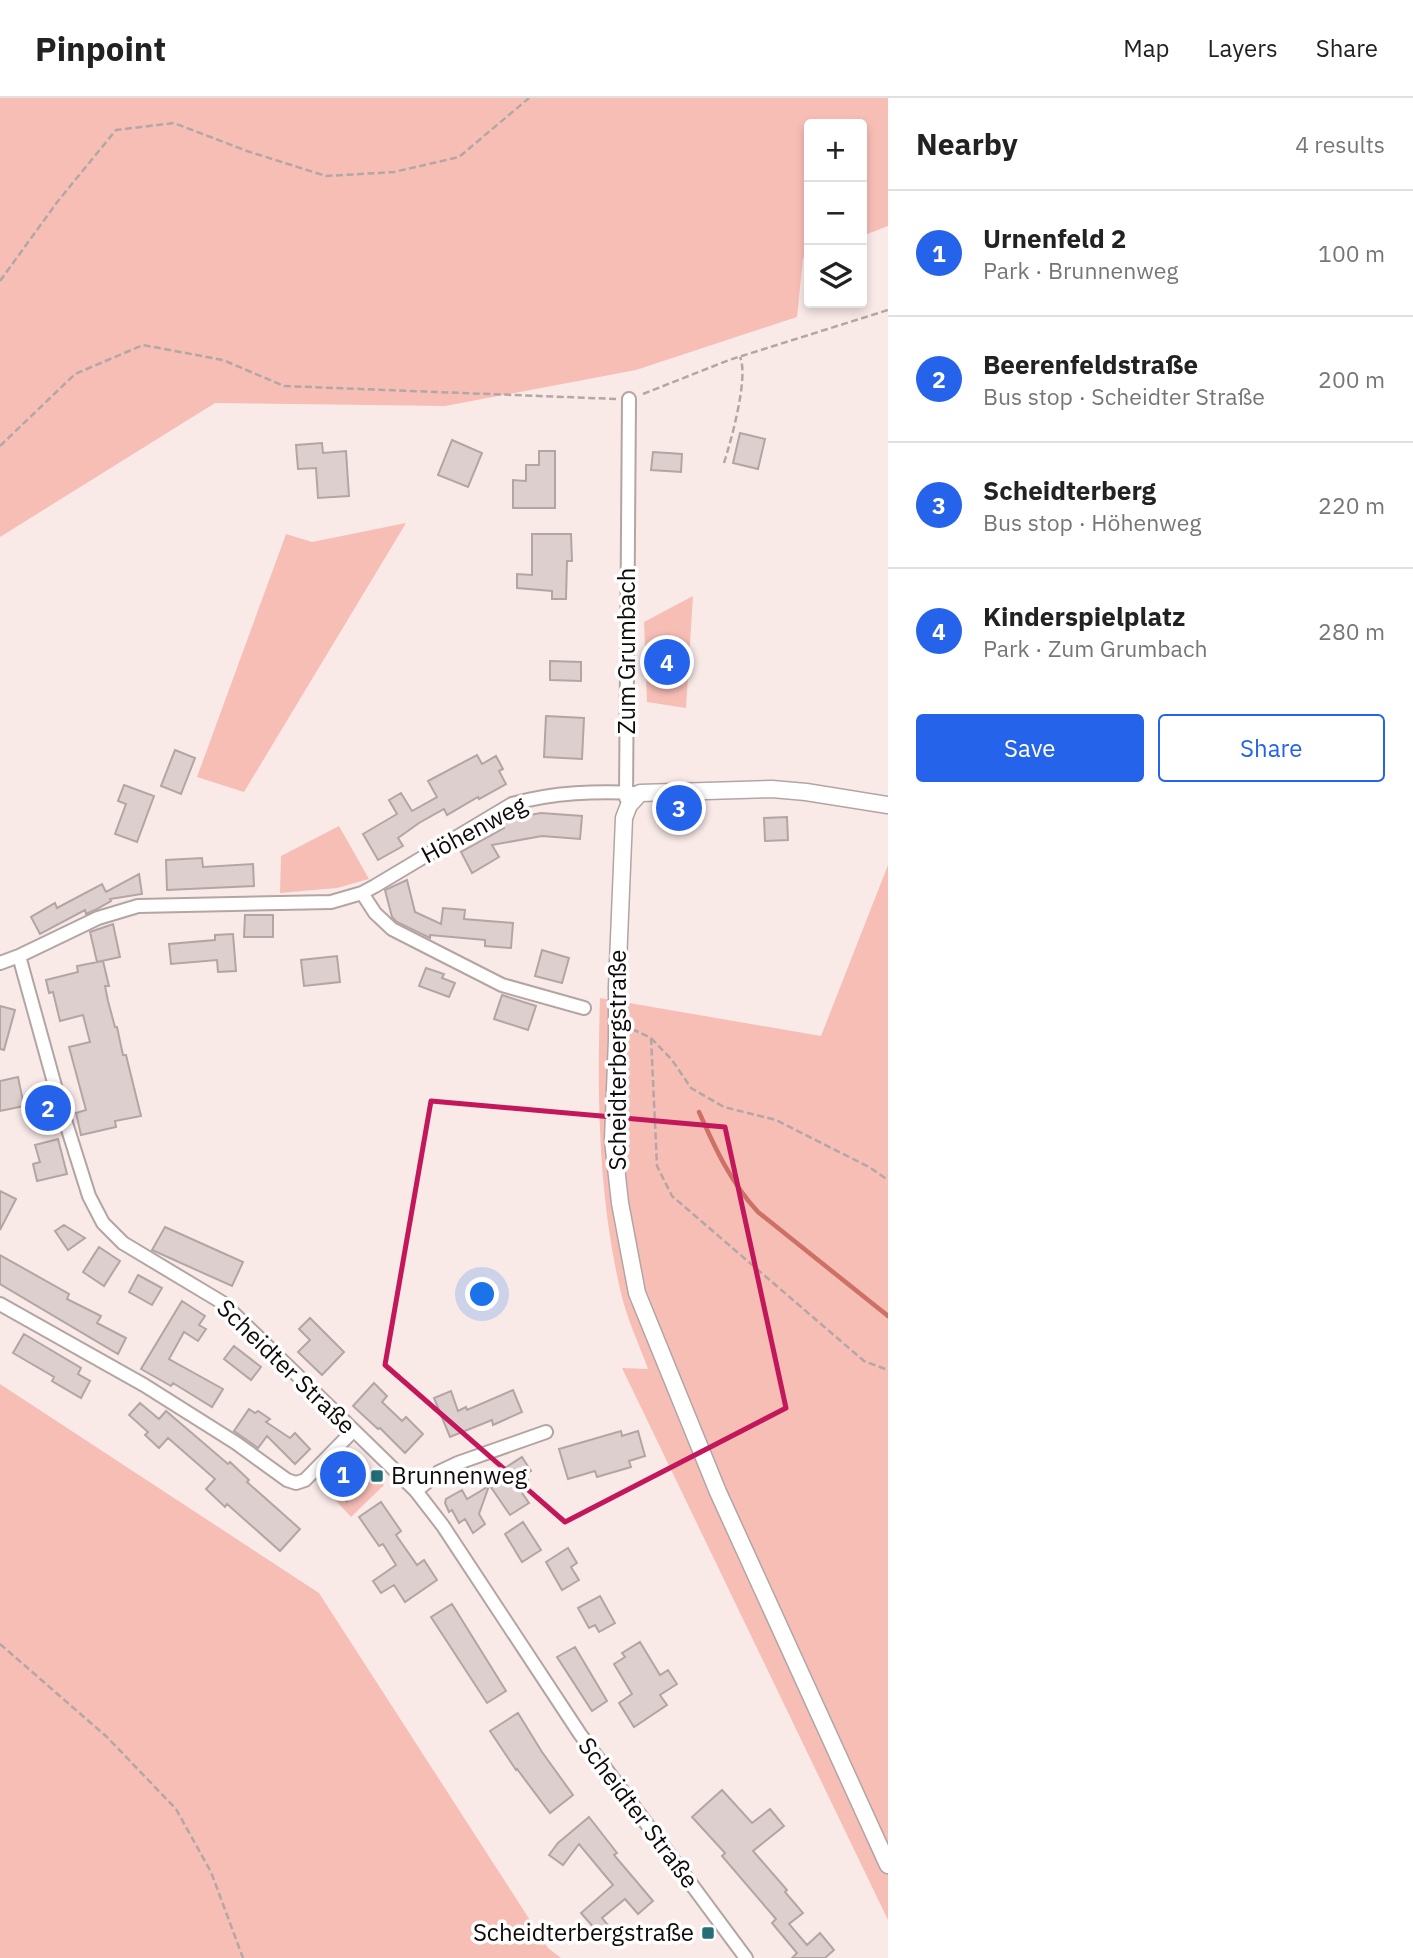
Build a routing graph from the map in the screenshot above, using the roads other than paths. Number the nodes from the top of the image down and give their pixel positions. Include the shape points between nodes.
1 (629, 399) road end
2 (633, 792) junction
3 (888, 805) edge
4 (362, 893) junction
5 (19, 956) junction
6 (0, 963) edge
7 (584, 1008) dead end
8 (0, 1304) edge
9 (353, 1431) junction
10 (546, 1432) dead end
11 (416, 1491) junction
12 (888, 1865) edge
13 (746, 1958) edge

1 - 2 street, Zum Grumbach
2 - 3 street, Höhenweg via 772,789
2 - 4 street, Höhenweg via 549,795 512,804
2 - 12 street, Scheidterbergstraße, bridge via 624,818 617,987 623,1034 613,1140 637,1293 719,1492
4 - 5 street, Höhenweg via 331,902 138,906 98,918
4 - 7 street via 392,929 502,985
5 - 6 street, Höhenweg
5 - 9 street, Scheidter Straße via 68,1130 89,1196 103,1223 123,1243 223,1303
8 - 9 street via 144,1385 287,1480 305,1480
9 - 11 street, Scheidter Straße
10 - 11 street via 449,1467
11 - 13 street, Scheidter Straße via 580,1734

